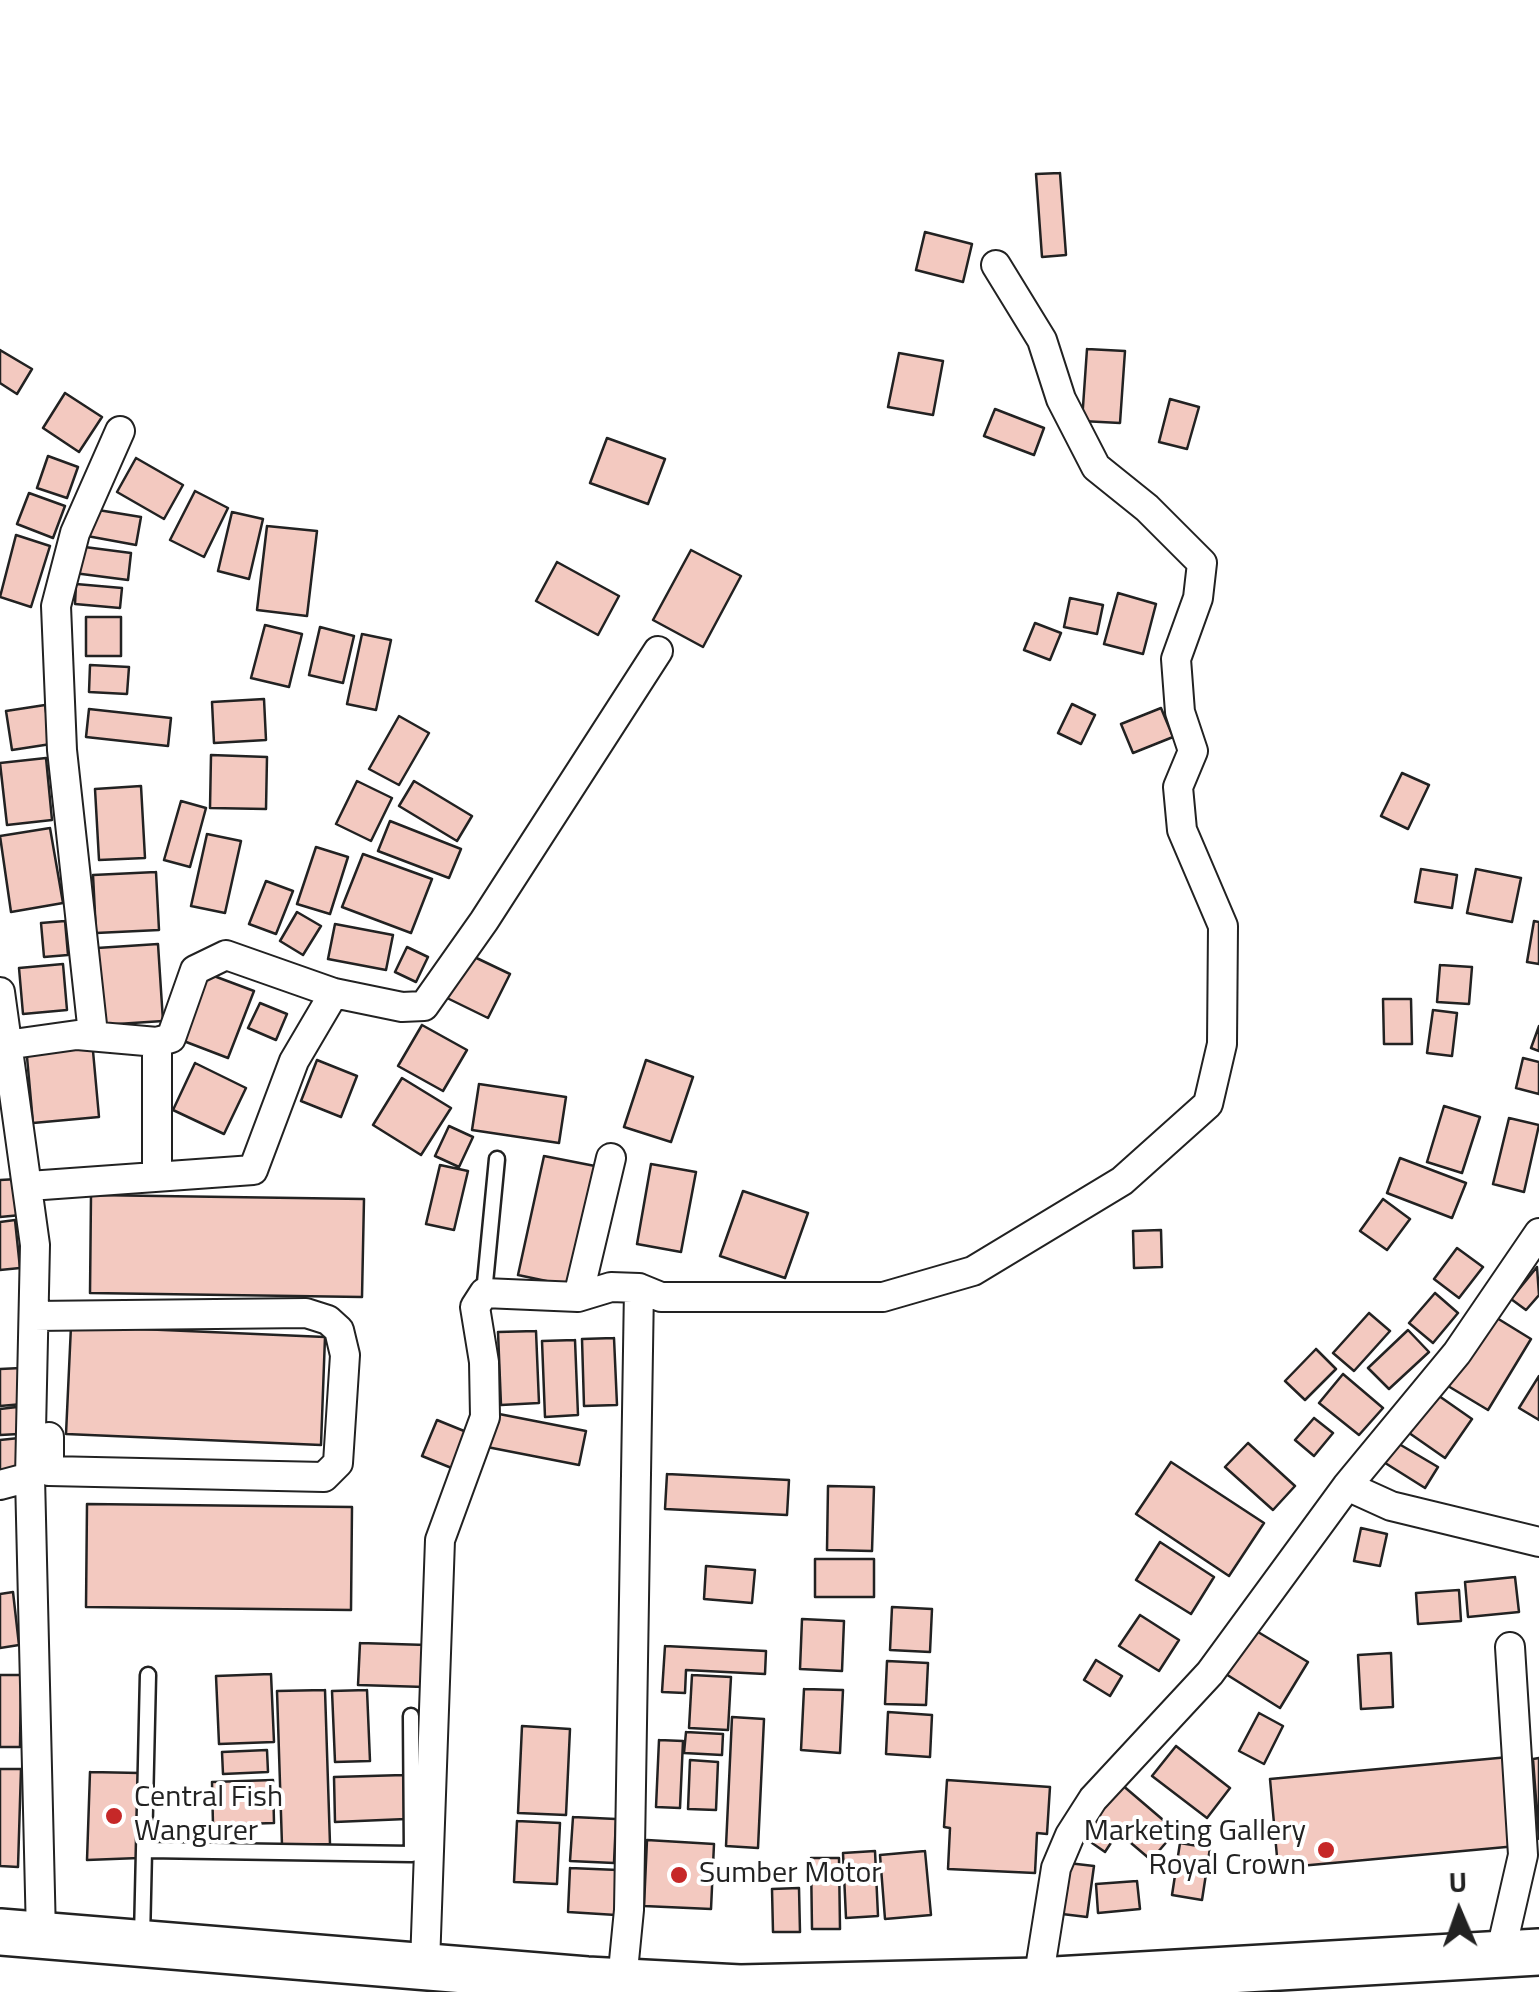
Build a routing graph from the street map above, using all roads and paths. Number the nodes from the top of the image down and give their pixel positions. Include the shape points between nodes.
1 (996, 264) dead end
2 (120, 430) dead end
3 (658, 651) dead end
4 (0, 992) edge
5 (334, 992) junction
6 (93, 1034) junction
7 (157, 1042) junction
8 (6, 1045) junction
9 (611, 1158) dead end
10 (497, 1159) dead end
11 (158, 1174) junction
12 (29, 1186) junction
13 (1539, 1233) edge
14 (639, 1288) junction
15 (484, 1293) junction
16 (578, 1298) junction
17 (42, 1316) junction
18 (30, 1477) junction
19 (0, 1486) edge
20 (1347, 1486) junction
21 (1539, 1542) edge
22 (1510, 1647) dead end
23 (148, 1674) dead end
24 (411, 1716) dead end
25 (147, 1850) junction
26 (20, 1934) edge
27 (142, 1944) junction
28 (1520, 1953) edge
29 (425, 1964) junction
30 (1038, 1981) junction
31 (599, 1984) edge
32 (861, 1989) edge

1 - 14 street via 1042,340 1096,468 1202,564 1198,598 1176,658 1180,712 1193,751 1178,788 1182,830 1223,926 1222,1044 1208,1104 1122,1181 972,1271 882,1297 661,1296
2 - 6 street via 75,533 56,606 62,750
3 - 5 street via 427,1004 402,1008
4 - 8 street
5 - 7 street via 234,954 218,956 195,970 174,1035
5 - 11 street via 294,1061 253,1170
6 - 7 street
6 - 8 street
7 - 11 street
8 - 12 street
9 - 16 street
10 - 15 lane
11 - 12 street
12 - 17 street
13 - 20 street via 1457,1352
14 - 16 street via 611,1287
14 - 31 street via 629,1910
15 - 16 street
15 - 29 street via 475,1308 486,1417 440,1540
17 - 17 street via 306,1313 328,1320 339,1330 345,1355 338,1463 324,1477 48,1471
17 - 18 street
18 - 19 street
18 - 26 street
20 - 21 street via 1390,1506
20 - 30 street via 1210,1673 1093,1799 1070,1835 1048,1902
22 - 28 street via 1522,1855
23 - 25 lane
24 - 25 lane via 412,1854
25 - 27 lane
26 - 27 highway
27 - 29 highway
28 - 30 highway
29 - 31 highway
30 - 32 highway
31 - 32 highway

